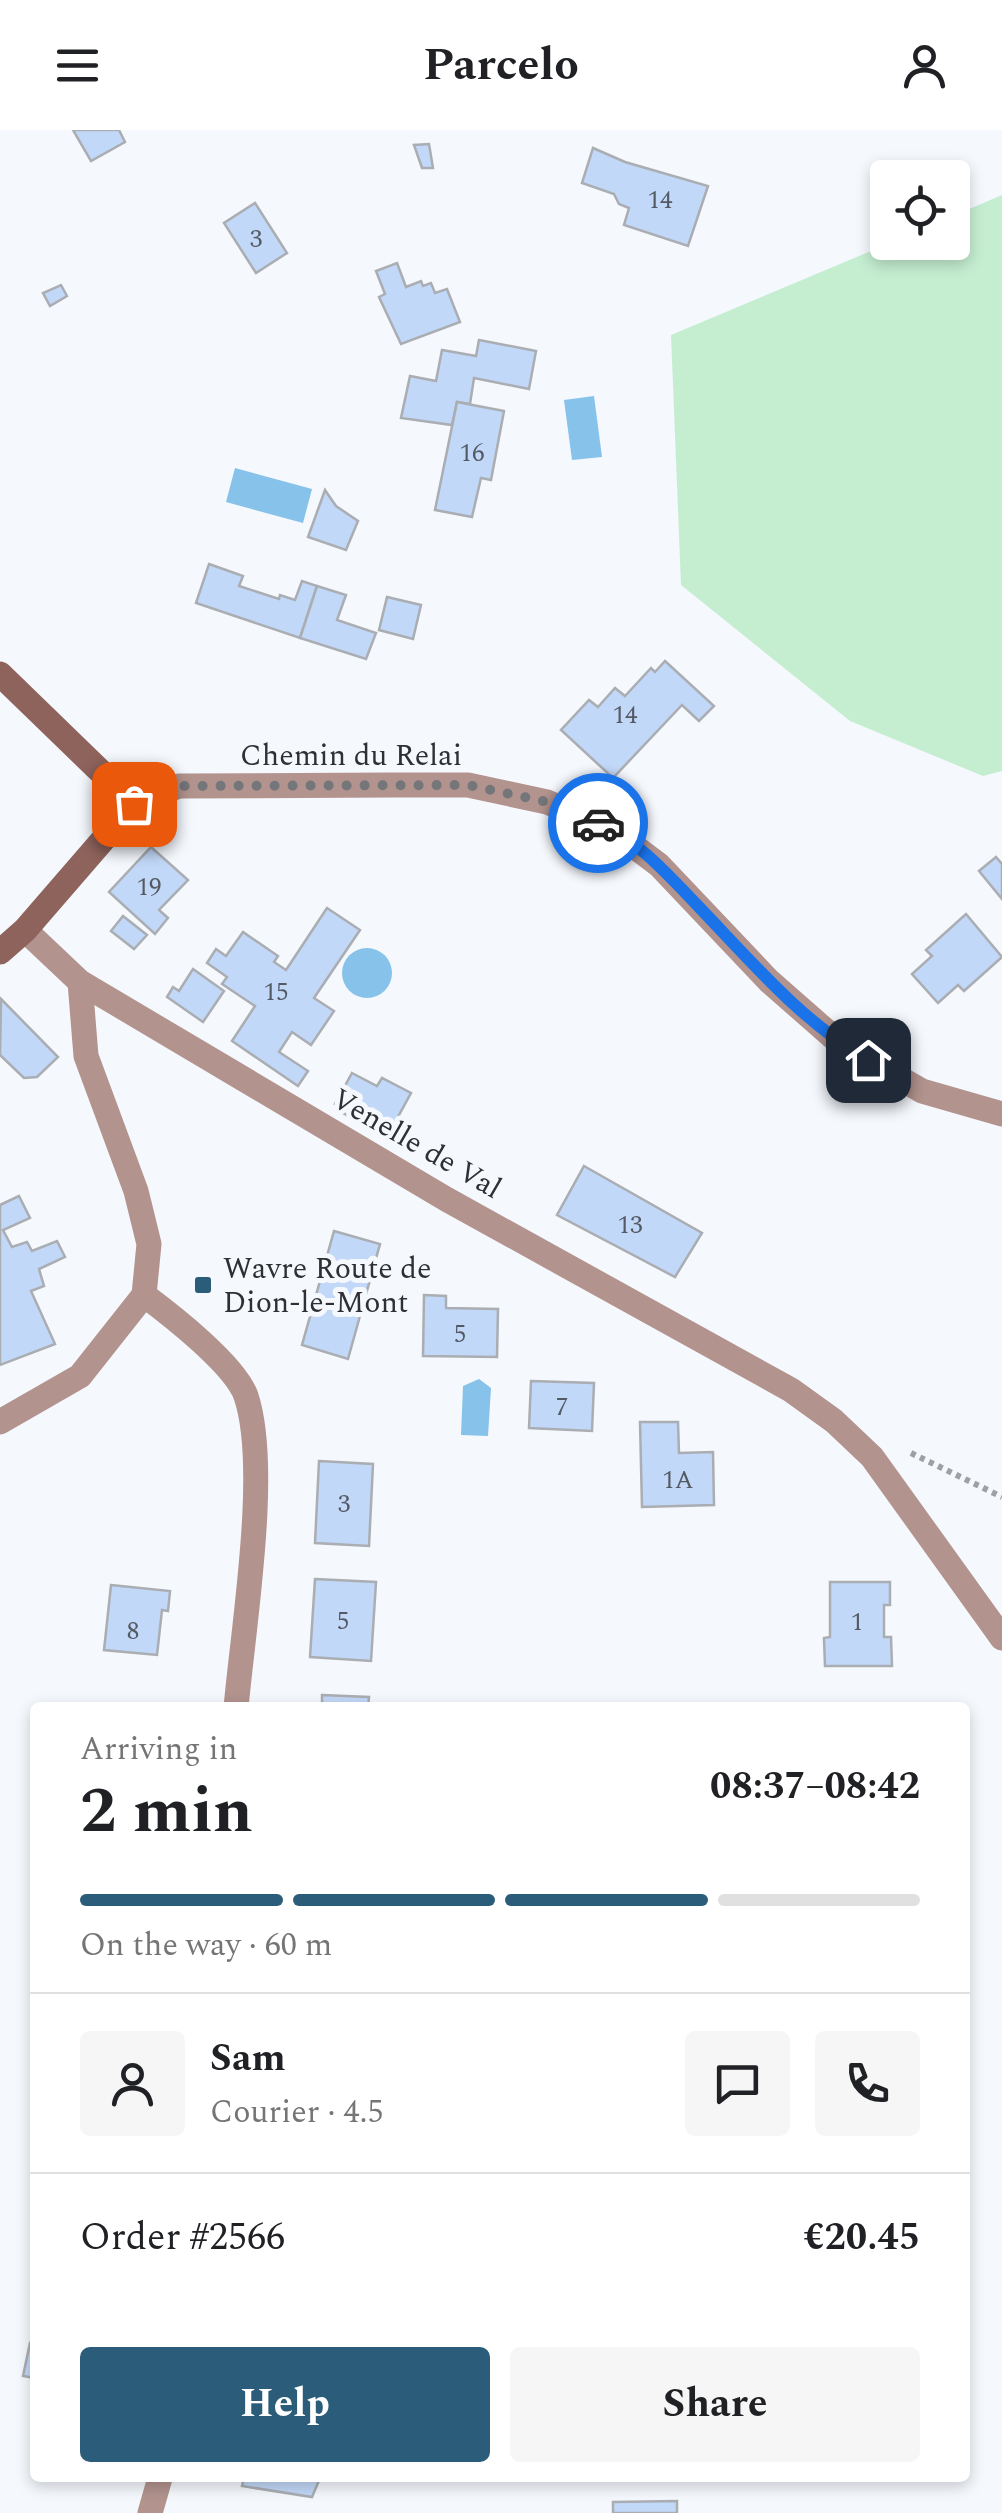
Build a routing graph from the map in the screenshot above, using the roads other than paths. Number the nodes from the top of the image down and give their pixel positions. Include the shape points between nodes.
1 (0, 674) edge
2 (134, 804) junction
3 (26, 930) junction
4 (0, 952) edge
5 (80, 982) junction
6 (1002, 1114) edge
7 (144, 1294) junction
8 (0, 1422) edge
9 (1002, 1638) edge
10 (236, 1702) edge
11 (159, 2482) edge
12 (150, 2513) edge

1 - 2 street
2 - 3 street
2 - 6 street, Chemin du Relai via 180,786 468,785 547,802 610,828 659,865 770,982 842,1045 922,1091
3 - 4 street
3 - 5 street, Venelle de Val
5 - 7 street via 86,1056 149,1244
5 - 9 street, Venelle de Val via 834,1421 872,1457
7 - 8 street via 80,1376
7 - 10 street via 193,1332 246,1394 256,1467
11 - 12 street

